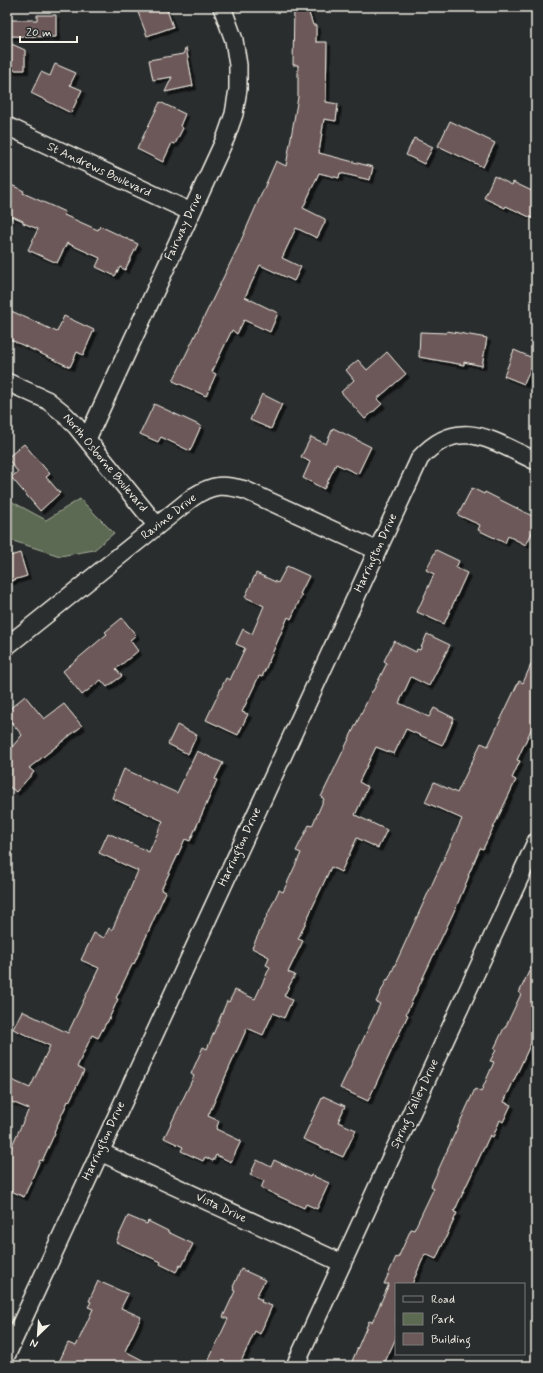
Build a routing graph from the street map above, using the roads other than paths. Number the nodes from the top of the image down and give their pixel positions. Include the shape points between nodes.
1 (222, 7) edge
2 (7, 126) edge
3 (191, 212) junction
4 (7, 382) edge
5 (87, 439) junction
6 (536, 461) edge
7 (157, 526) junction
8 (376, 550) junction
9 (7, 646) edge
10 (536, 842) edge
11 (100, 1152) junction
12 (342, 1264) junction
13 (7, 1354) edge
14 (295, 1366) edge

1 - 3 street, Fairway Drive via 234,40 238,89 234,114 226,137
2 - 3 street, St Andrews Boulevard
3 - 5 street, Fairway Drive
4 - 5 street, North Osborne Boulevard via 47,400
5 - 7 street, North Osborne Boulevard
6 - 8 street, Harrington Drive via 471,434 456,435 442,440 420,458
7 - 8 street, Ravine Drive via 204,490 216,486 230,486 245,490
7 - 9 street, Ravine Drive
8 - 11 street, Harrington Drive
10 - 12 street, Spring Valley Drive
11 - 12 street, Vista Drive
11 - 13 street, Harrington Drive
12 - 14 street, Spring Valley Drive

